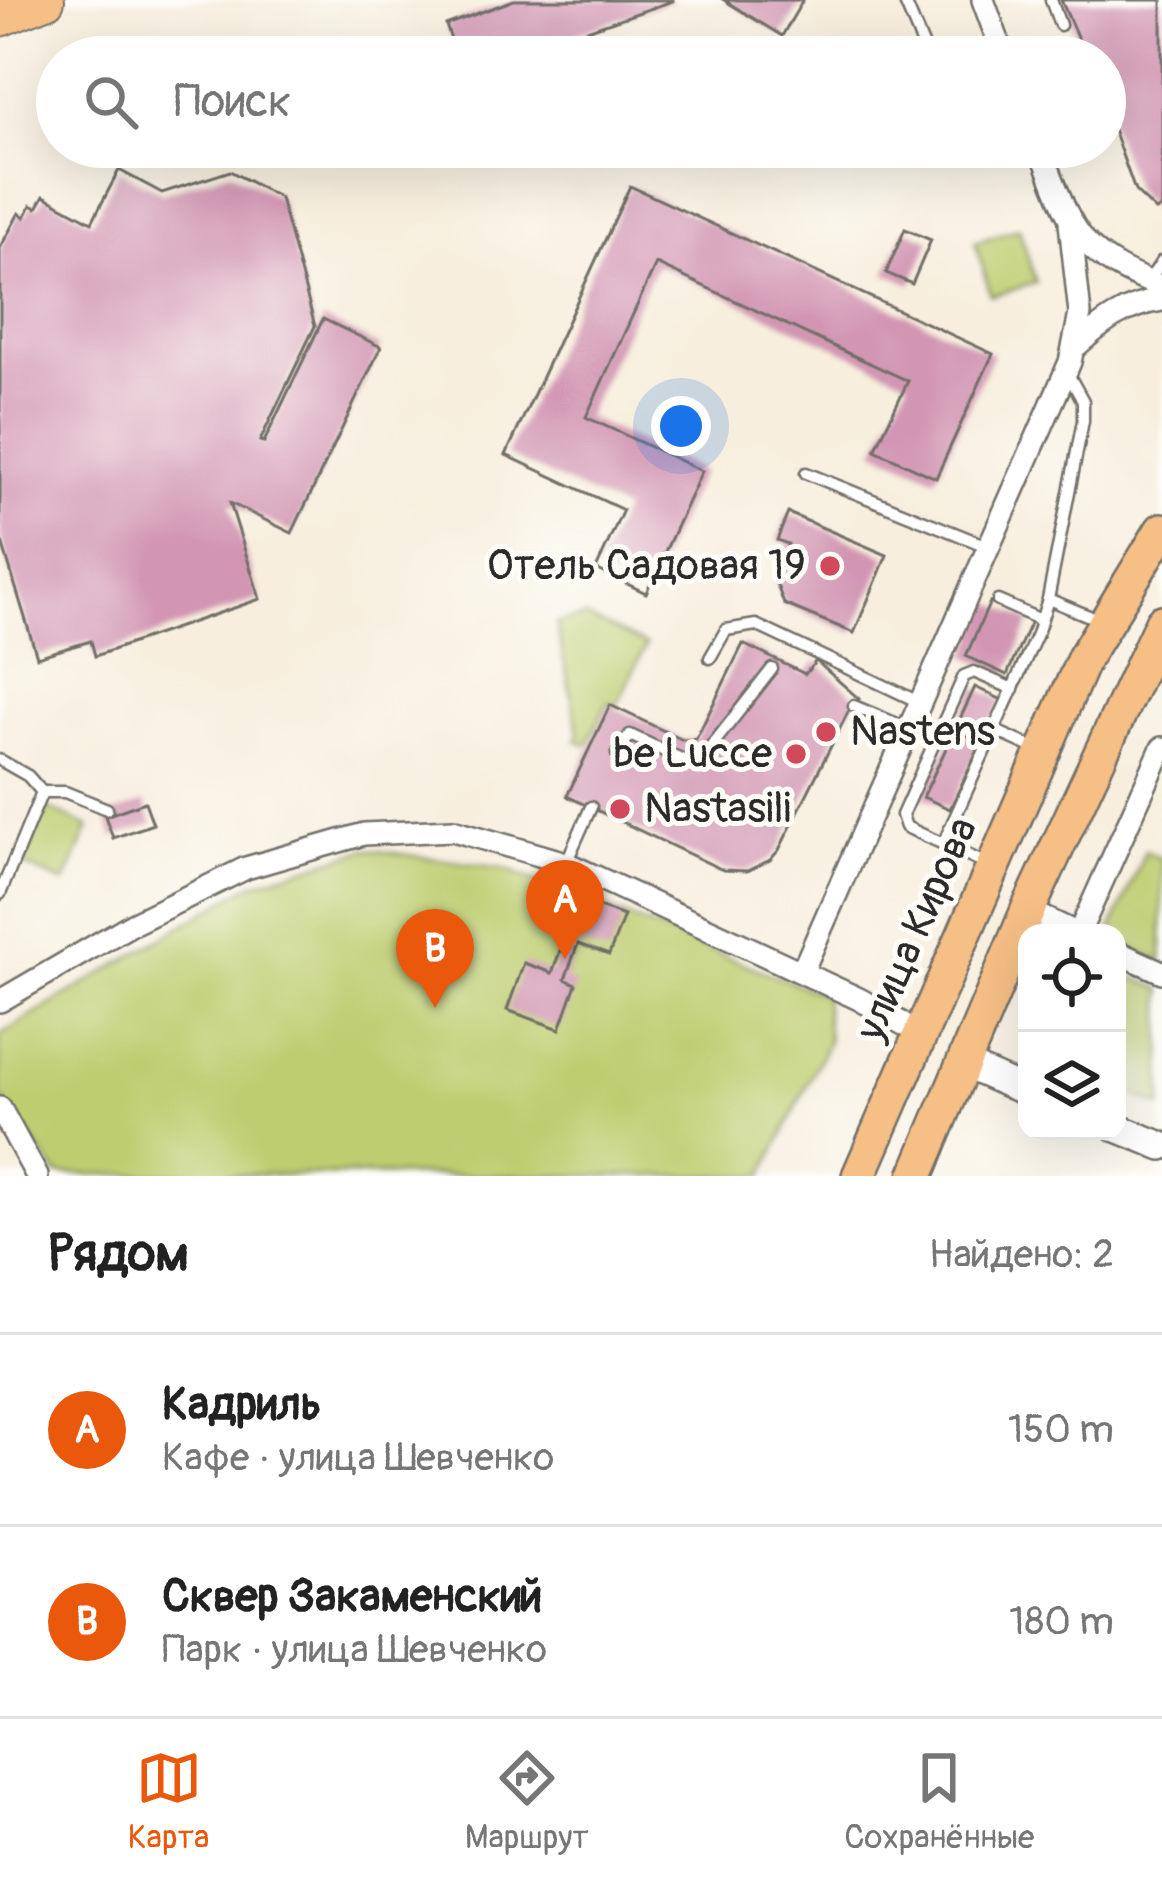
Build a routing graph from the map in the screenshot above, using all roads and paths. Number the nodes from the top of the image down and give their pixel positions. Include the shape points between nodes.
1 (46, 0) edge
2 (904, 0) edge
3 (983, 0) edge
4 (1052, 0) edge
5 (0, 18) edge
6 (1060, 25) dead end
7 (919, 36) edge
8 (996, 36) edge
9 (1048, 168) edge
10 (1070, 223) junction
11 (1162, 261) edge
12 (1157, 290) edge
13 (1069, 360) junction
14 (806, 472) dead end
15 (1162, 530) edge
16 (989, 547) junction
17 (1048, 599) junction
18 (998, 601) dead end
19 (1041, 620) junction
20 (1162, 622) edge
21 (1104, 623) junction
22 (710, 658) dead end
23 (772, 669) dead end
24 (1013, 689) junction
25 (921, 703) junction
26 (854, 706) dead end
27 (909, 729) junction
28 (940, 729) junction
29 (994, 730) junction
30 (1162, 748) edge
31 (1043, 752) junction
32 (617, 754) dead end
33 (0, 760) edge
34 (42, 792) junction
35 (592, 807) dead end
36 (107, 809) dead end
37 (943, 844) junction
38 (566, 863) junction
39 (994, 867) junction
40 (0, 894) edge
41 (1028, 910) junction
42 (1058, 924) edge
43 (1081, 924) edge
44 (1126, 956) edge
45 (802, 972) junction
46 (1162, 972) edge
47 (0, 1001) edge
48 (921, 1034) junction
49 (964, 1064) junction
50 (1018, 1088) edge
51 (0, 1108) edge
52 (1126, 1132) edge
53 (1162, 1146) edge
54 (38, 1176) edge
55 (859, 1176) edge
56 (916, 1176) edge

1 - 5 highway
2 - 7 lane
3 - 8 street
4 - 6 lane
9 - 10 street
10 - 12 street via 1099,258
10 - 13 street via 1080,314
11 - 12 lane
12 - 13 street via 1112,316
13 - 16 street
13 - 17 lane via 1083,421
14 - 16 lane
15 - 21 main road, улица Кирова
16 - 25 street
17 - 19 lane
17 - 21 lane
18 - 19 lane
19 - 24 lane
20 - 41 main road
21 - 31 main road, улица Кирова
22 - 25 lane via 726,630 756,626
23 - 32 lane via 699,764 630,735
24 - 28 lane via 968,672
24 - 29 lane
25 - 27 street
26 - 27 lane
27 - 45 street
28 - 29 lane
28 - 37 lane via 902,821
29 - 31 lane
29 - 37 lane
30 - 43 street
31 - 39 main road, улица Кирова
33 - 34 lane
34 - 36 lane
34 - 40 lane
35 - 38 lane
37 - 39 lane
38 - 45 street
38 - 47 street via 453,830 364,834 246,868
39 - 48 main road, улица Кирова
41 - 42 street
41 - 49 main road
44 - 46 street
45 - 48 street
48 - 55 main road, улица Кирова
49 - 50 street
49 - 56 main road
51 - 54 street
52 - 53 street

